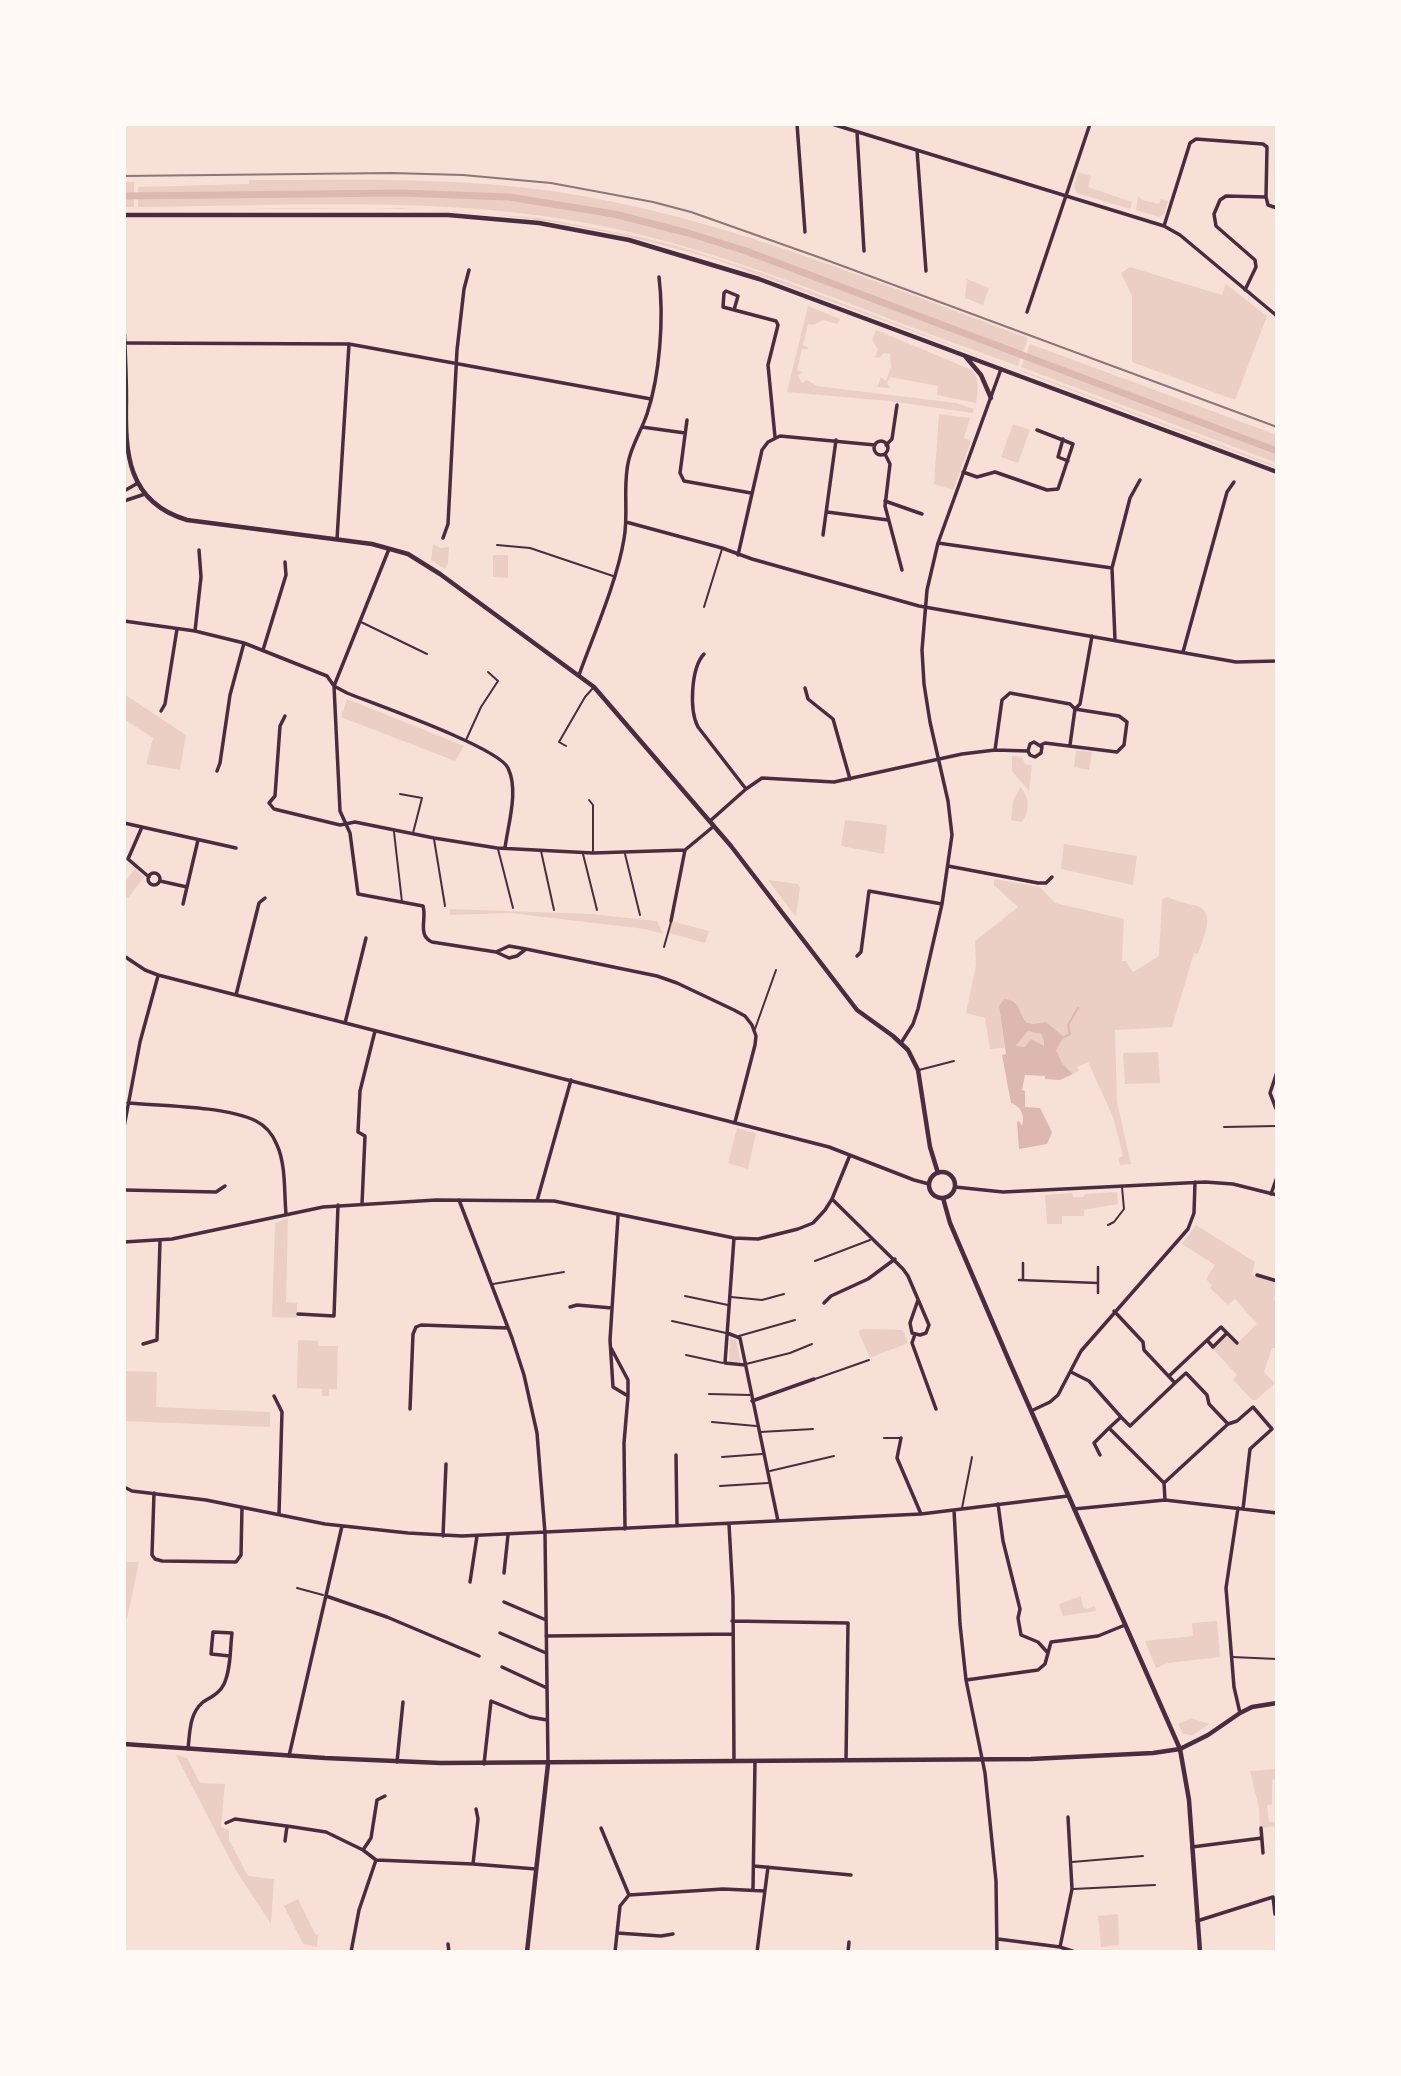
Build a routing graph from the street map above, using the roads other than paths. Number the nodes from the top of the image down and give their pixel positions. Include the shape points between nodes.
1 (797, 124) edge
2 (832, 124) edge
3 (1090, 124) edge
4 (857, 132) junction
5 (917, 150) junction
6 (1065, 195) junction
7 (1266, 197) junction
8 (1277, 208) edge
9 (124, 215) edge
10 (1164, 226) junction
11 (805, 232) dead end
12 (864, 251) dead end
13 (469, 270) dead end
14 (926, 271) dead end
15 (659, 277) dead end
16 (1245, 290) junction
17 (734, 310) junction
18 (1027, 312) dead end
19 (1277, 316) edge
20 (124, 334) edge
21 (124, 344) edge
22 (349, 344) junction
23 (964, 355) junction
24 (457, 365) junction
25 (1001, 369) junction
26 (991, 398) junction
27 (651, 399) junction
28 (897, 405) dead end
29 (687, 420) dead end
30 (642, 427) junction
31 (1037, 430) dead end
32 (685, 433) junction
33 (775, 437) junction
34 (1063, 439) junction
35 (836, 440) junction
36 (875, 445) junction
37 (886, 445) junction
38 (885, 454) junction
39 (1068, 461) junction
40 (963, 472) junction
41 (1277, 472) edge
42 (1140, 480) dead end
43 (1234, 482) dead end
44 (138, 483) junction
45 (124, 491) edge
46 (751, 493) junction
47 (145, 494) junction
48 (124, 501) edge
49 (885, 501) junction
50 (827, 512) junction
51 (922, 514) dead end
52 (888, 520) junction
53 (626, 522) junction
54 (823, 535) dead end
55 (443, 538) dead end
56 (337, 539) junction
57 (938, 543) junction
58 (496, 545) dead end
59 (389, 548) junction
60 (722, 548) junction
61 (199, 550) dead end
62 (738, 555) junction
63 (285, 562) dead end
64 (1112, 568) junction
65 (902, 570) dead end
66 (614, 576) junction
67 (704, 607) dead end
68 (925, 607) junction
69 (124, 621) edge
70 (360, 621) junction
71 (177, 629) junction
72 (195, 631) junction
73 (1092, 636) junction
74 (1115, 640) junction
75 (244, 643) junction
76 (263, 650) junction
77 (1183, 653) junction
78 (427, 654) dead end
79 (704, 654) dead end
80 (1277, 661) edge
81 (488, 672) dead end
82 (579, 675) junction
83 (334, 686) junction
84 (594, 687) junction
85 (805, 688) dead end
86 (1075, 709) junction
87 (161, 711) dead end
88 (285, 716) dead end
89 (466, 741) junction
90 (1041, 745) junction
91 (1070, 745) junction
92 (566, 746) dead end
93 (995, 750) junction
94 (1028, 751) junction
95 (939, 759) junction
96 (217, 771) dead end
97 (850, 779) junction
98 (746, 789) junction
99 (400, 794) dead end
100 (589, 800) dead end
101 (710, 821) junction
102 (124, 823) edge
103 (346, 823) junction
104 (714, 826) junction
105 (142, 827) junction
106 (394, 831) junction
107 (413, 834) junction
108 (434, 838) junction
109 (198, 840) junction
110 (236, 848) dead end
111 (497, 848) junction
112 (505, 849) junction
113 (541, 850) junction
114 (685, 850) junction
115 (583, 853) junction
116 (593, 853) junction
117 (625, 853) junction
118 (948, 866) junction
119 (149, 877) junction
120 (1052, 877) dead end
121 (160, 881) junction
122 (187, 887) junction
123 (265, 898) dead end
124 (402, 902) junction
125 (183, 904) dead end
126 (942, 904) junction
127 (444, 906) dead end
128 (513, 908) dead end
129 (554, 910) dead end
130 (597, 910) dead end
131 (640, 915) dead end
132 (671, 921) joint
133 (366, 939) dead end
134 (664, 947) dead end
135 (526, 949) junction
136 (496, 952) junction
137 (124, 956) edge
138 (857, 956) dead end
139 (776, 970) dead end
140 (158, 975) junction
141 (236, 995) junction
142 (345, 1023) junction
143 (755, 1030) junction
144 (375, 1031) junction
145 (901, 1043) junction
146 (954, 1061) dead end
147 (918, 1070) junction
148 (1277, 1072) edge
149 (571, 1080) junction
150 (128, 1103) junction
151 (1277, 1111) edge
152 (734, 1122) junction
153 (1277, 1126) edge
154 (124, 1127) edge
155 (1224, 1127) dead end
156 (850, 1155) junction
157 (938, 1173) junction
158 (1277, 1177) edge
159 (1195, 1182) junction
160 (929, 1184) junction
161 (225, 1186) dead end
162 (1122, 1186) junction
163 (955, 1187) junction
164 (124, 1191) edge
165 (1274, 1194) edge
166 (943, 1198) junction
167 (832, 1199) junction
168 (459, 1200) junction
169 (537, 1200) junction
170 (362, 1203) junction
171 (338, 1206) junction
172 (286, 1214) junction
173 (618, 1216) junction
174 (1108, 1225) dead end
175 (734, 1238) junction
176 (874, 1238) junction
177 (160, 1241) junction
178 (124, 1242) edge
179 (895, 1259) junction
180 (815, 1261) dead end
181 (1023, 1263) dead end
182 (1098, 1267) dead end
183 (564, 1272) dead end
184 (1257, 1275) dead end
185 (1277, 1281) edge
186 (1098, 1283) junction
187 (492, 1285) junction
188 (1098, 1293) dead end
189 (784, 1294) dead end
190 (685, 1296) dead end
191 (730, 1296) junction
192 (918, 1300) junction
193 (824, 1303) dead end
194 (729, 1305) junction
195 (570, 1307) dead end
196 (612, 1308) junction
197 (1114, 1311) junction
198 (298, 1314) dead end
199 (795, 1320) dead end
200 (672, 1321) dead end
201 (508, 1328) junction
202 (727, 1333) junction
203 (1227, 1333) junction
204 (915, 1335) junction
205 (738, 1336) junction
206 (1207, 1340) junction
207 (1237, 1343) dead end
208 (143, 1344) dead end
209 (812, 1344) dead end
210 (610, 1346) junction
211 (686, 1355) dead end
212 (869, 1360) dead end
213 (725, 1363) junction
214 (745, 1365) junction
215 (1180, 1367) junction
216 (1070, 1372) junction
217 (1185, 1373) junction
218 (1169, 1376) junction
219 (814, 1379) joint
220 (1175, 1383) junction
221 (709, 1394) dead end
222 (751, 1395) junction
223 (274, 1396) dead end
224 (628, 1396) junction
225 (752, 1401) junction
226 (410, 1409) dead end
227 (936, 1409) dead end
228 (1031, 1411) junction
229 (1121, 1417) junction
230 (712, 1422) dead end
231 (1228, 1424) junction
232 (757, 1426) junction
233 (1109, 1428) junction
234 (813, 1429) dead end
235 (759, 1432) junction
236 (884, 1438) dead end
237 (901, 1438) joint
238 (763, 1454) junction
239 (676, 1455) dead end
240 (1100, 1455) dead end
241 (834, 1456) dead end
242 (722, 1457) dead end
243 (972, 1457) dead end
244 (446, 1464) dead end
245 (767, 1472) junction
246 (769, 1483) junction
247 (1164, 1483) junction
248 (720, 1486) dead end
249 (124, 1488) edge
250 (154, 1493) junction
251 (1068, 1496) junction
252 (1165, 1500) junction
253 (998, 1504) junction
254 (242, 1507) junction
255 (962, 1509) junction
256 (1074, 1509) junction
257 (1240, 1509) junction
258 (954, 1510) junction
259 (1277, 1513) edge
260 (279, 1514) junction
261 (921, 1514) junction
262 (778, 1521) junction
263 (729, 1524) junction
264 (342, 1526) junction
265 (677, 1527) junction
266 (625, 1529) junction
267 (545, 1532) junction
268 (508, 1535) junction
269 (443, 1536) junction
270 (477, 1536) junction
271 (504, 1573) dead end
272 (470, 1582) dead end
273 (297, 1588) dead end
274 (326, 1596) junction
275 (504, 1602) dead end
276 (546, 1620) junction
277 (732, 1621) junction
278 (1125, 1625) junction
279 (500, 1633) dead end
280 (733, 1634) junction
281 (547, 1636) junction
282 (547, 1653) junction
283 (1048, 1653) junction
284 (230, 1656) junction
285 (479, 1656) dead end
286 (1231, 1657) junction
287 (1277, 1658) edge
288 (502, 1667) dead end
289 (966, 1680) junction
290 (547, 1688) junction
291 (403, 1702) dead end
292 (1277, 1703) edge
293 (1240, 1713) junction
294 (547, 1720) junction
295 (124, 1744) edge
296 (188, 1749) junction
297 (1180, 1749) junction
298 (289, 1756) junction
299 (846, 1760) junction
300 (982, 1760) junction
301 (734, 1761) junction
302 (755, 1761) junction
303 (397, 1762) junction
304 (484, 1764) junction
305 (548, 1764) junction
306 (385, 1796) dead end
307 (476, 1809) dead end
308 (1068, 1817) dead end
309 (226, 1823) dead end
310 (287, 1826) junction
311 (601, 1828) dead end
312 (1261, 1828) dead end
313 (1262, 1838) junction
314 (285, 1841) dead end
315 (1192, 1847) junction
316 (363, 1850) junction
317 (1263, 1853) dead end
318 (1143, 1856) dead end
319 (376, 1860) junction
320 (1071, 1863) junction
321 (473, 1864) junction
322 (754, 1866) junction
323 (768, 1867) junction
324 (536, 1870) junction
325 (851, 1875) dead end
326 (1155, 1885) dead end
327 (753, 1889) junction
328 (1072, 1889) junction
329 (765, 1891) junction
330 (629, 1895) junction
331 (1275, 1914) edge
332 (1198, 1922) junction
333 (617, 1933) junction
334 (673, 1934) dead end
335 (998, 1939) junction
336 (849, 1942) dead end
337 (448, 1944) dead end
338 (1060, 1947) junction
339 (351, 1952) edge
340 (449, 1952) edge
341 (527, 1952) edge
342 (615, 1952) edge
343 (757, 1952) edge
344 (849, 1952) edge
345 (997, 1952) edge
346 (1075, 1952) edge
347 (1200, 1952) edge

1 - 11 street
2 - 4 street
3 - 6 street
4 - 5 street
4 - 12 street
5 - 6 street
5 - 14 street
6 - 10 street
6 - 18 street
7 - 8 street via 1268,205
7 - 10 street via 1267,147 1196,139 1190,143
7 - 16 street via 1229,195 1220,200 1214,214 1216,226 1255,260
9 - 23 main road via 436,214 580,230 713,264
10 - 16 street
13 - 24 street
15 - 27 street via 660,345
16 - 19 street
17 - 17 street via 721,304 726,292 738,296
17 - 33 street via 778,324 768,365
20 - 21 main road
21 - 22 street
21 - 44 main road via 126,448
22 - 24 street
22 - 56 street
23 - 25 main road
23 - 26 main road via 981,375
24 - 27 street
24 - 55 street via 448,524
25 - 26 street
25 - 41 main road
26 - 40 street
27 - 30 street
28 - 37 street via 892,439
29 - 32 street
30 - 32 street
30 - 53 street via 626,472
31 - 34 street
32 - 46 street via 680,473 684,481
33 - 35 street
33 - 46 street via 764,444
34 - 39 street via 1073,444
34 - 39 street via 1058,457
35 - 36 street
35 - 50 street
36 - 37 street
36 - 38 street via 876,453
37 - 38 street
38 - 49 street via 890,464
39 - 40 street via 1059,487 1052,491 995,472 976,477
40 - 57 street
42 - 64 street via 1130,498
43 - 77 street via 1227,492
44 - 45 street
44 - 47 main road
46 - 62 street
47 - 48 street
47 - 56 main road via 160,510 187,520
49 - 51 street
49 - 52 street
50 - 52 street
50 - 54 street
52 - 65 street
53 - 60 street
53 - 66 street
56 - 59 main road
57 - 64 street
57 - 68 street
58 - 66 lane via 530,548
59 - 70 street
59 - 82 main road via 428,566
60 - 62 street
60 - 67 lane
61 - 72 street
62 - 68 street
63 - 76 street via 286,575
64 - 74 street
66 - 82 street
68 - 73 street
68 - 95 street via 924,684
69 - 71 street
70 - 78 lane
70 - 83 street
71 - 72 street
71 - 87 street
72 - 75 street
73 - 74 street
73 - 86 street via 1080,704
74 - 77 street
75 - 76 street
75 - 96 street
76 - 83 street via 327,676
77 - 80 street via 1251,663
79 - 98 street via 698,660 694,717
81 - 89 lane via 498,681
82 - 84 main road
83 - 89 street
83 - 103 street via 340,811
84 - 92 lane via 559,742
84 - 101 main road
85 - 97 street via 808,699 833,719
86 - 91 street
86 - 91 street via 1121,717 1127,726 1124,747 1117,752
86 - 93 street via 1014,692 1006,695
88 - 103 street via 280,726 275,796 269,803 274,809
89 - 112 street via 509,769 512,792
90 - 91 street
90 - 94 street via 1032,743
90 - 94 street via 1038,756
93 - 94 street
93 - 95 street
95 - 97 street
95 - 118 street via 952,830
97 - 98 street via 762,778
98 - 101 street
99 - 107 lane via 422,797
100 - 116 lane via 593,805
101 - 104 main road
102 - 105 street
103 - 106 street
103 - 124 street via 358,894
104 - 114 street
104 - 145 main road via 856,1010
105 - 109 street
105 - 119 street via 128,859
106 - 107 street
106 - 124 lane
107 - 108 street
108 - 111 street
108 - 127 lane
109 - 110 street
109 - 122 street
111 - 112 street
111 - 128 lane
112 - 113 street
113 - 115 street
113 - 129 lane
114 - 117 street
114 - 132 street
115 - 116 street
115 - 130 lane
116 - 117 street
117 - 131 lane
118 - 120 street via 1038,883
118 - 126 street
119 - 121 street via 158,875
119 - 121 street via 152,885
121 - 122 street
122 - 125 street
123 - 141 street via 259,902
124 - 136 street via 423,906 424,934 429,941
126 - 138 street via 869,891
126 - 145 street via 918,1009
132 - 134 lane
133 - 142 street
135 - 136 street via 509,946
135 - 136 street via 514,958
135 - 143 street via 677,983 745,1016
137 - 140 street
139 - 143 lane
140 - 141 street
140 - 150 street
141 - 142 street
142 - 144 street
143 - 152 street
144 - 149 street
144 - 170 street via 360,1100 358,1132 365,1136
145 - 147 main road
146 - 147 lane
147 - 157 main road
148 - 151 street via 1270,1093
149 - 152 street
149 - 169 street
150 - 154 street
150 - 172 street via 216,1111 262,1125 279,1150
152 - 156 street
153 - 155 lane
156 - 160 street
156 - 167 street
157 - 160 main road
157 - 163 main road via 951,1175
158 - 165 street
159 - 162 street
159 - 165 street via 1233,1184
159 - 197 street via 1194,1213 1188,1229
160 - 166 main road via 933,1194
161 - 164 street via 216,1192
162 - 163 street via 1003,1192
162 - 174 lane via 1124,1209
163 - 166 main road
166 - 228 main road
167 - 175 street via 819,1218 806,1226 758,1239
167 - 176 street
168 - 169 street
168 - 170 street
168 - 187 street
169 - 173 street
170 - 171 street
171 - 172 street
171 - 198 street via 334,1316
172 - 177 street
173 - 175 street
173 - 196 street
175 - 191 street
176 - 179 street
176 - 180 lane
177 - 178 street
177 - 208 street via 158,1340
179 - 192 street
179 - 193 street
181 - 186 street via 1021,1280
182 - 186 street
183 - 187 lane
184 - 185 street
186 - 188 street
187 - 201 street
189 - 191 lane via 757,1300
190 - 194 lane
191 - 194 street
192 - 204 street via 909,1323
192 - 204 street via 929,1326 924,1334
194 - 202 street
195 - 196 street
196 - 210 street
197 - 216 street via 1081,1350
197 - 218 street
199 - 205 lane
200 - 202 lane
201 - 226 street via 416,1327
201 - 267 street via 534,1413
202 - 205 street
202 - 213 street
203 - 206 street via 1221,1327
203 - 206 street via 1213,1347
203 - 207 street
204 - 227 street via 912,1343
205 - 214 street
206 - 215 street
209 - 214 lane
210 - 224 street via 628,1380
210 - 224 street via 613,1387
211 - 213 lane
212 - 219 lane
213 - 214 street
214 - 222 street
215 - 217 street
215 - 218 street
216 - 228 street via 1058,1395
216 - 229 street via 1089,1381
217 - 220 street
217 - 231 street
218 - 220 street
219 - 225 street
220 - 229 street via 1130,1426
221 - 222 lane
222 - 225 street
223 - 260 street via 282,1412
224 - 266 street
225 - 232 street
228 - 251 main road
229 - 233 street
230 - 232 lane
231 - 247 street
231 - 257 street via 1253,1407 1272,1429 1250,1449
232 - 235 street
233 - 240 street via 1094,1443
233 - 247 street
234 - 235 lane
235 - 238 street
236 - 237 lane
237 - 261 street via 897,1458
238 - 242 lane
238 - 245 street
239 - 265 street
241 - 245 lane
243 - 255 lane
244 - 269 street
245 - 246 street
246 - 248 lane
246 - 262 street
247 - 252 street
249 - 250 street
250 - 254 street
250 - 254 street via 152,1555 162,1561 236,1562 241,1555
251 - 253 street
251 - 256 main road
252 - 256 street
252 - 257 street
253 - 255 street
253 - 283 street via 1020,1609 1021,1635 1038,1642
254 - 260 street
255 - 258 street
256 - 278 main road
257 - 259 street
257 - 286 street via 1226,1588
258 - 261 street
258 - 289 street
260 - 264 street
261 - 262 street
262 - 263 street
263 - 265 street
263 - 277 street
264 - 269 street
264 - 274 street
265 - 266 street
266 - 267 street
267 - 268 street
267 - 276 street
268 - 270 street
268 - 271 street
269 - 270 street
270 - 272 street
273 - 274 lane
274 - 285 street
274 - 298 street
275 - 276 street
276 - 281 street
277 - 280 street
277 - 299 street via 848,1623
278 - 283 street via 1098,1636 1051,1642
278 - 297 main road
279 - 282 street
280 - 281 street
280 - 301 street
281 - 282 street
282 - 290 street
283 - 289 street via 1038,1670
284 - 284 street via 232,1633 213,1632 211,1654
284 - 296 street via 224,1684 192,1715
286 - 287 lane
286 - 293 street
288 - 290 street
289 - 300 street
290 - 294 street
291 - 303 street
292 - 293 main road
293 - 297 main road
294 - 304 street via 491,1702
294 - 305 street
295 - 296 main road
296 - 298 main road
297 - 300 main road
297 - 315 main road
298 - 303 main road
299 - 300 main road
299 - 302 main road
300 - 335 street
301 - 302 main road
301 - 305 main road
302 - 322 street
303 - 304 main road
304 - 305 main road
305 - 324 main road
306 - 316 street via 377,1800 371,1838
307 - 321 street
308 - 320 street
309 - 310 street via 235,1819
310 - 314 street
310 - 316 street via 334,1834
311 - 330 street
312 - 313 street
313 - 315 street
313 - 317 street
315 - 332 main road
316 - 319 street
318 - 320 lane
319 - 321 street
319 - 339 street
320 - 328 street
321 - 324 street
322 - 323 street
322 - 327 street
323 - 325 street
323 - 329 street
324 - 341 main road
326 - 328 lane
327 - 329 street
327 - 330 street
328 - 338 street
329 - 343 street
330 - 333 street via 620,1906
331 - 332 street via 1273,1897
332 - 347 main road
333 - 334 street
333 - 342 street
335 - 338 street
335 - 345 street
336 - 344 street
337 - 340 street
338 - 346 street

